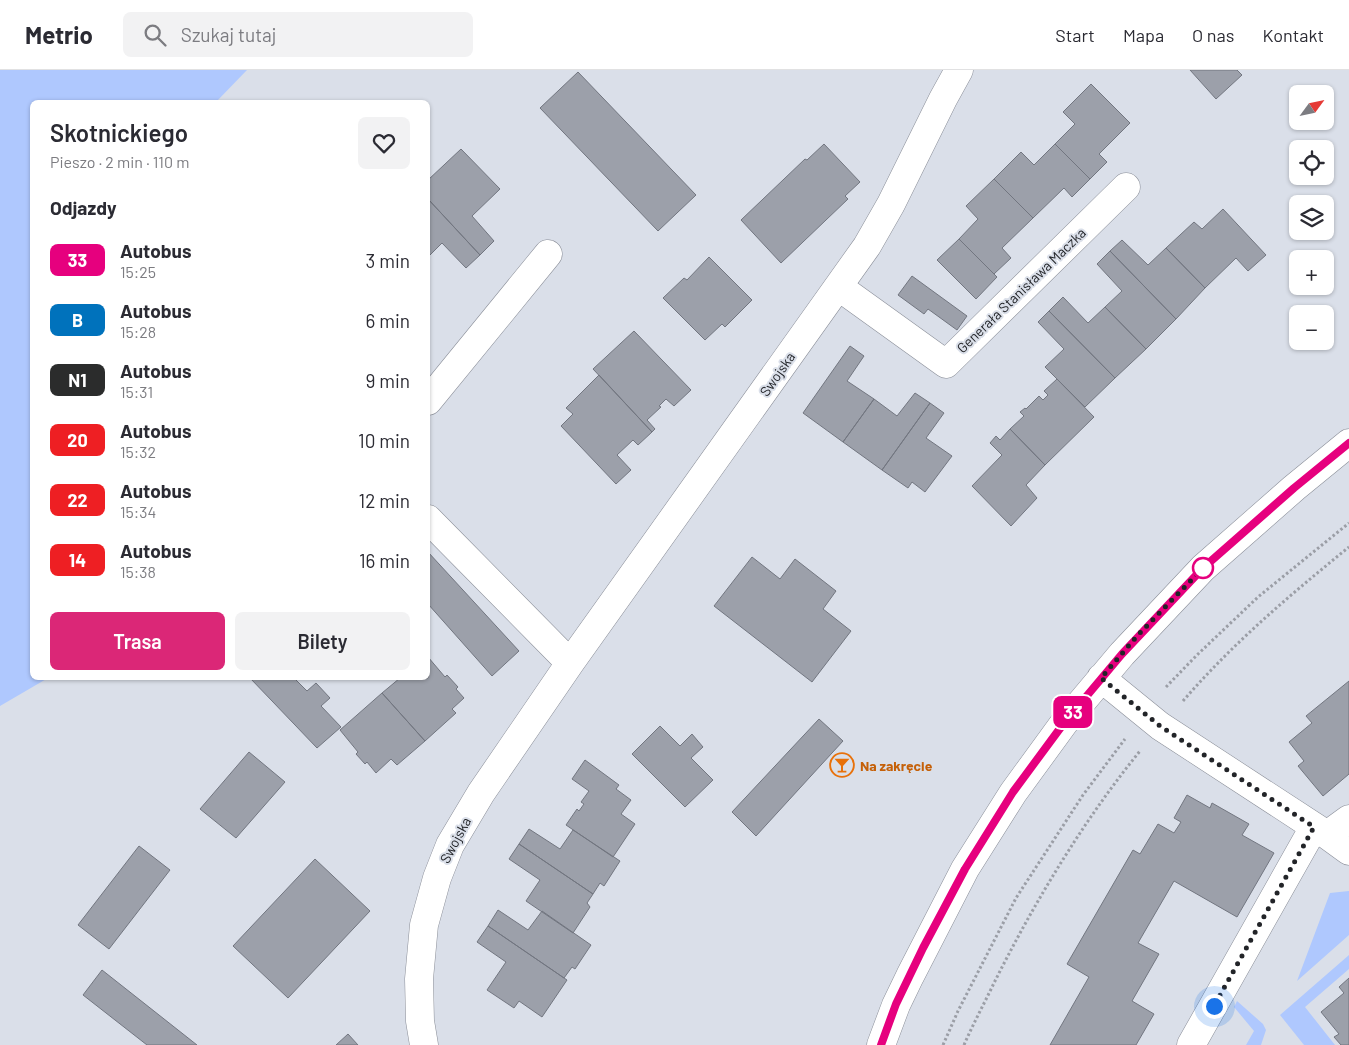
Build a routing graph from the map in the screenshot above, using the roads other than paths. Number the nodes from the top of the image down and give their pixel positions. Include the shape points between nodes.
1 (959, 70) edge
2 (1126, 187) dead end
3 (548, 254) dead end
4 (839, 286) junction
5 (430, 399) edge
6 (1349, 443) edge
7 (430, 520) edge
8 (570, 663) junction
9 (1101, 678) junction
10 (1349, 819) edge
11 (1321, 831) junction
12 (1349, 851) edge
13 (424, 1045) edge
14 (881, 1045) edge
15 (1191, 1045) edge

1 - 4 street, Swojska via 891,204
2 - 4 street, Generała Stanisława Maczka via 946,364
3 - 5 street
4 - 8 street, Swojska
6 - 9 street via 1203,568
7 - 8 street
8 - 13 street, Swojska via 450,845 437,878 424,925 419,979
9 - 11 street via 1152,720
9 - 14 street via 1046,746 976,849 923,948 896,1004
10 - 11 street
11 - 12 street
11 - 15 street

